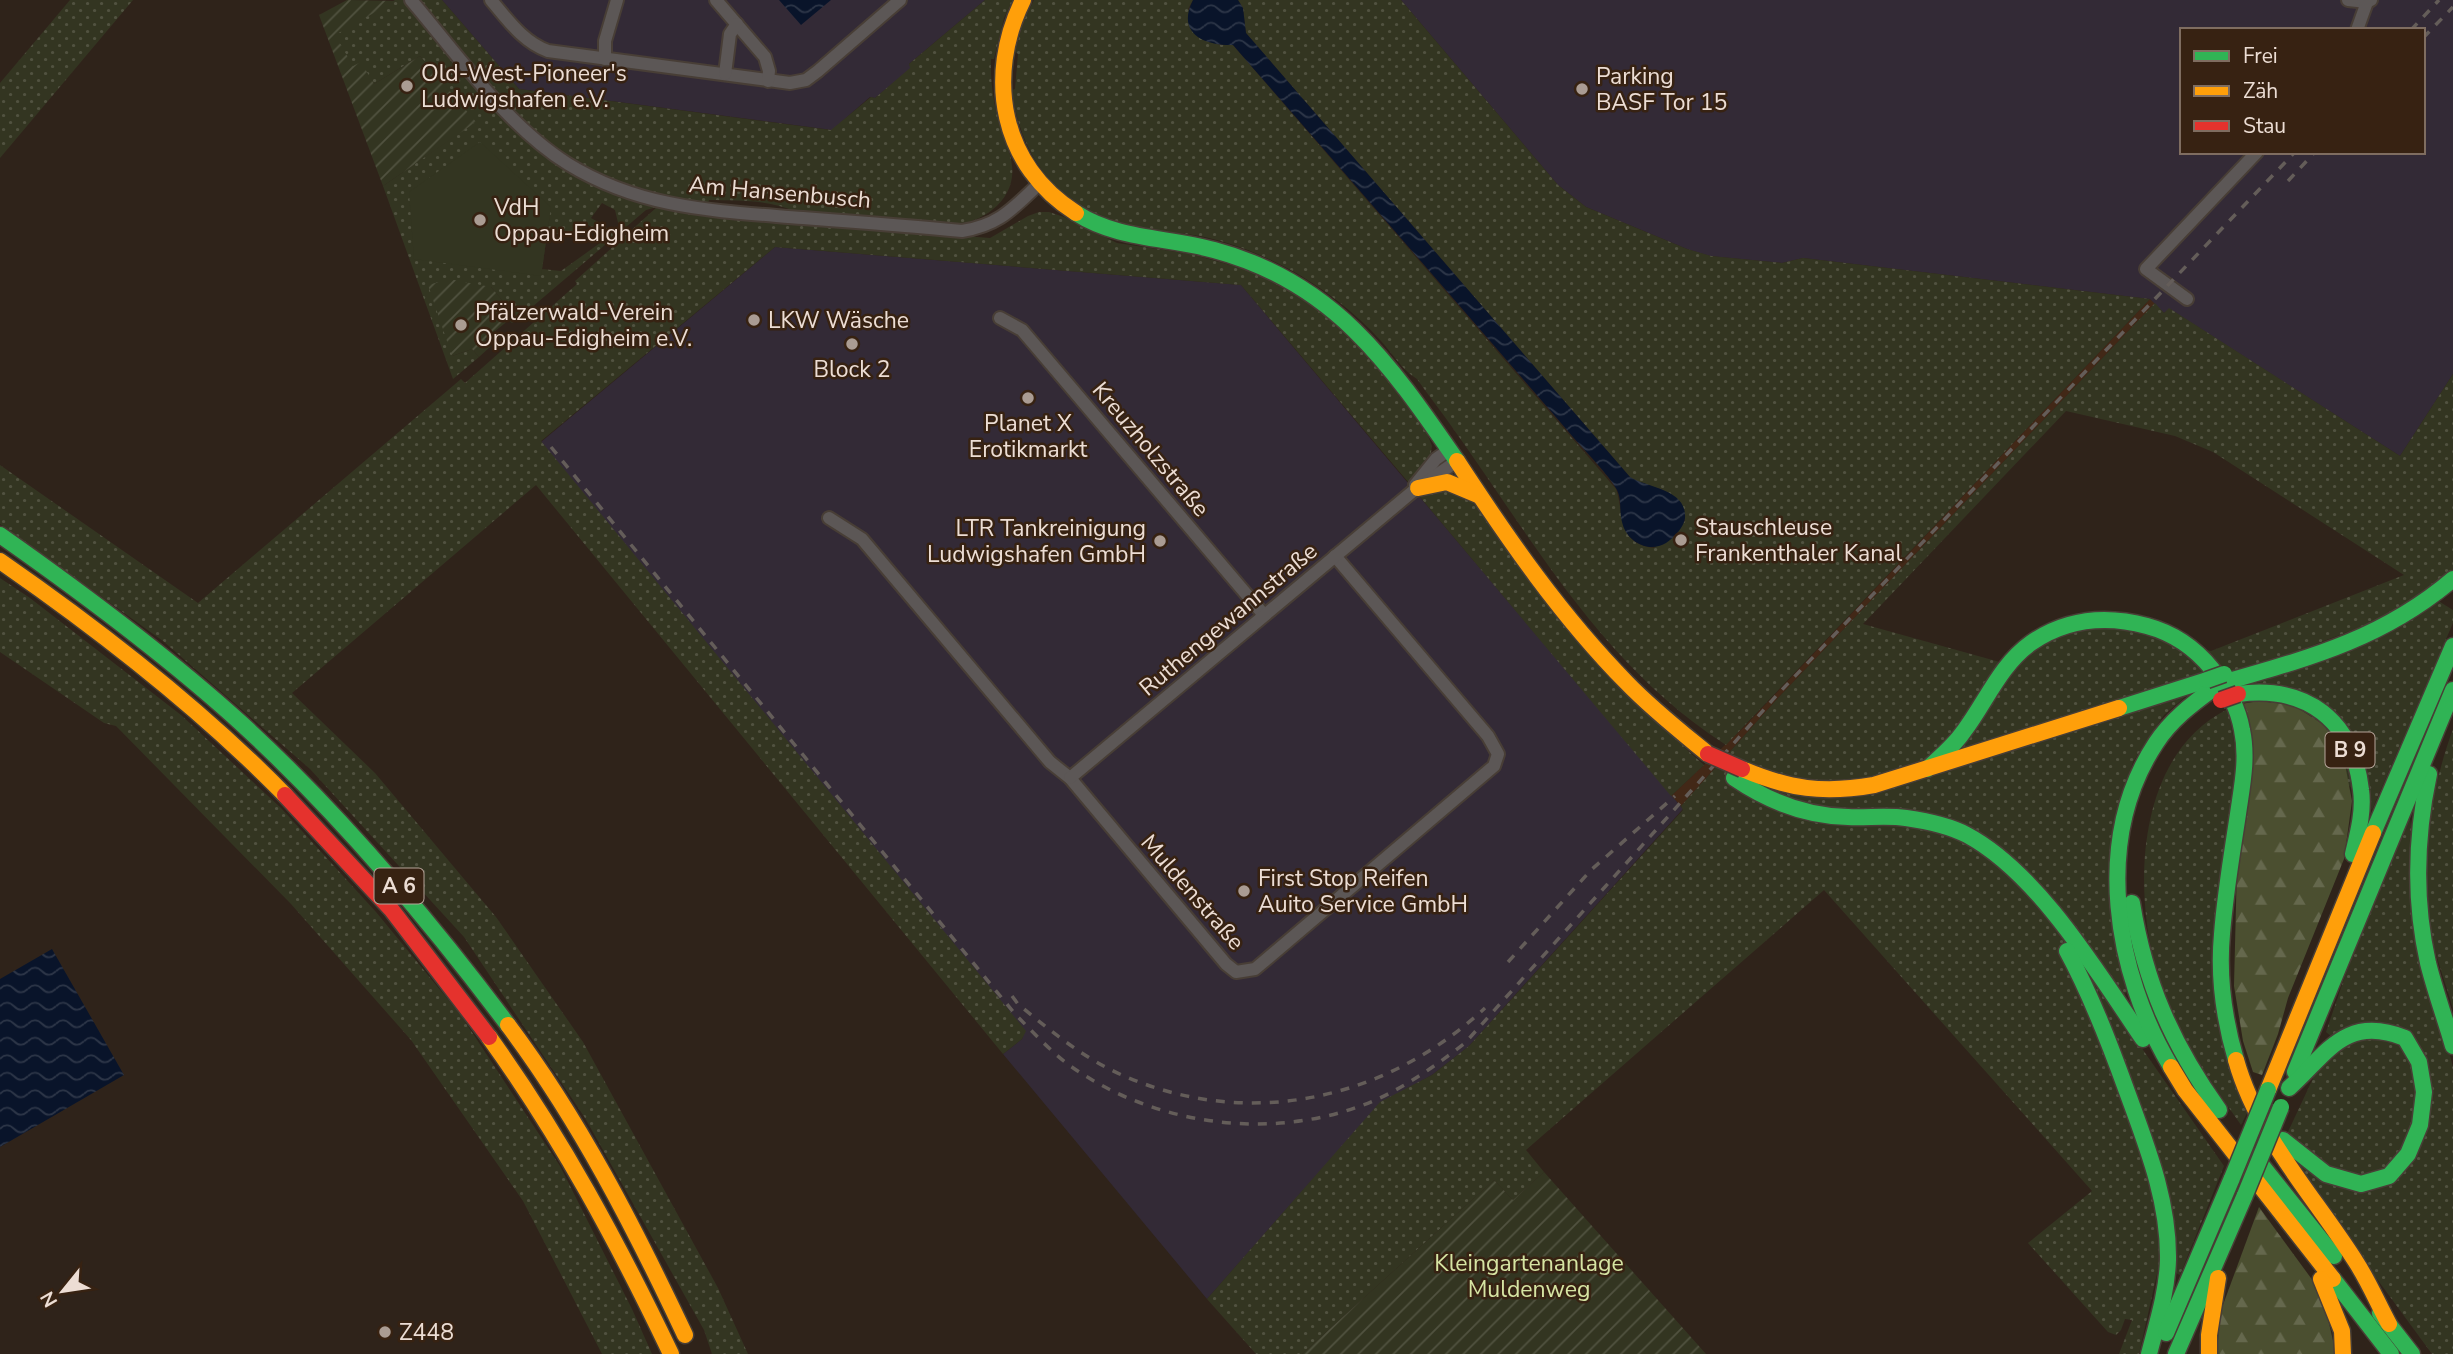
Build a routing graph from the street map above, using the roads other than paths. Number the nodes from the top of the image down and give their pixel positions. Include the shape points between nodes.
1 (411, 0) edge
2 (491, 0) edge
3 (617, 0) edge
4 (716, 0) edge
5 (900, 0) edge
6 (1023, 0) edge
7 (2348, 0) edge
8 (2369, 1) edge
9 (737, 24) junction
10 (2358, 28) edge
11 (605, 59) junction
12 (725, 74) junction
13 (768, 81) junction
14 (2255, 154) edge
15 (1041, 183) junction
16 (2187, 299) dead end
17 (1000, 318) dead end
18 (1453, 456) junction
19 (1415, 490) junction
20 (1480, 496) junction
21 (829, 518) dead end
22 (0, 535) edge
23 (1335, 556) junction
24 (0, 561) edge
25 (2450, 582) edge
26 (1264, 615) junction
27 (2453, 646) edge
28 (2222, 686) junction
29 (2453, 690) edge
30 (2443, 713) junction
31 (1927, 769) junction
32 (1738, 773) junction
33 (1070, 778) junction
34 (2351, 885) junction
35 (2033, 890) junction
36 (2453, 1046) edge
37 (2435, 1061) dead end
38 (2289, 1087) junction
39 (2185, 1090) junction
40 (2256, 1110) junction
41 (2414, 1170) dead end
42 (2313, 1256) junction
43 (2219, 1258) junction
44 (2389, 1324) junction
45 (685, 1335) dead end
46 (671, 1354) edge
47 (2148, 1354) edge
48 (2157, 1354) edge
49 (2176, 1354) edge
50 (2209, 1354) edge
51 (2343, 1354) edge
52 (2390, 1354) edge
53 (2412, 1354) edge

1 - 15 street, Am Hansenbusch via 533,137 567,163 621,192 693,208 962,231 990,225
2 - 11 street via 536,46
3 - 11 street via 605,41
4 - 9 street
5 - 13 street via 806,80
6 - 15 main road via 1006,44 1001,79 1010,131
7 - 8 street
8 - 10 street
9 - 12 street via 730,34
9 - 13 street via 765,57
11 - 12 street
12 - 13 street
14 - 16 street via 2146,269
15 - 18 main road via 1067,207 1102,227 1237,257 1318,298 1378,351
17 - 26 street, Kreuzholzstraße via 1022,330
18 - 19 street, Ruthengewannstraße
18 - 20 main road
19 - 20 main road via 1447,482
19 - 23 street, Ruthengewannstraße
20 - 32 main road via 1542,582 1626,682 1671,724
21 - 33 street, Muldenstraße via 862,539 1050,762
22 - 45 main road, A 6 via 95,602 288,766 433,925 504,1018 571,1118 632,1226
23 - 26 street, Ruthengewannstraße
23 - 33 street, Muldenstraße via 1488,736 1498,754 1494,766 1255,969 1236,972 1226,964
24 - 46 main road, A 6 via 158,678 279,788 390,908 481,1025 553,1131 616,1240
25 - 28 main road via 2382,629
26 - 33 street, Ruthengewannstraße
27 - 34 main road
28 - 31 main road
28 - 34 main road, B 9 via 2272,691 2306,701 2333,721 2343,736 2361,789
28 - 39 main road via 2181,710 2160,733 2127,812 2118,858 2120,927 2129,974 2152,1034
28 - 44 main road via 2205,710 2175,737 2150,783 2142,810 2131,880 2145,969 2163,1019 2194,1074
29 - 30 main road
30 - 36 main road via 2421,811 2417,893 2428,962
30 - 38 main road
31 - 32 main road via 1874,785 1822,792
31 - 40 main road via 1969,726 2007,664 2042,635 2059,628 2099,620 2144,625 2181,641 2207,661 2229,692 2242,728 2245,760 2222,931 2222,989 2234,1055
32 - 35 main road via 1759,795 1799,812 1899,817 1950,827 1993,851
34 - 48 main road, B 9, bridge
35 - 39 main road via 2149,1049
35 - 47 main road via 2088,992 2163,1203 2166,1291
37 - 38 main road via 2398,1035 2356,1033 2329,1046
38 - 43 main road, bridge
39 - 42 main road
40 - 41 main road via 2298,1156 2331,1176 2389,1182
40 - 44 main road via 2357,1265
42 - 51 main road via 2342,1331
42 - 52 main road
43 - 49 main road
43 - 50 main road
44 - 53 main road

